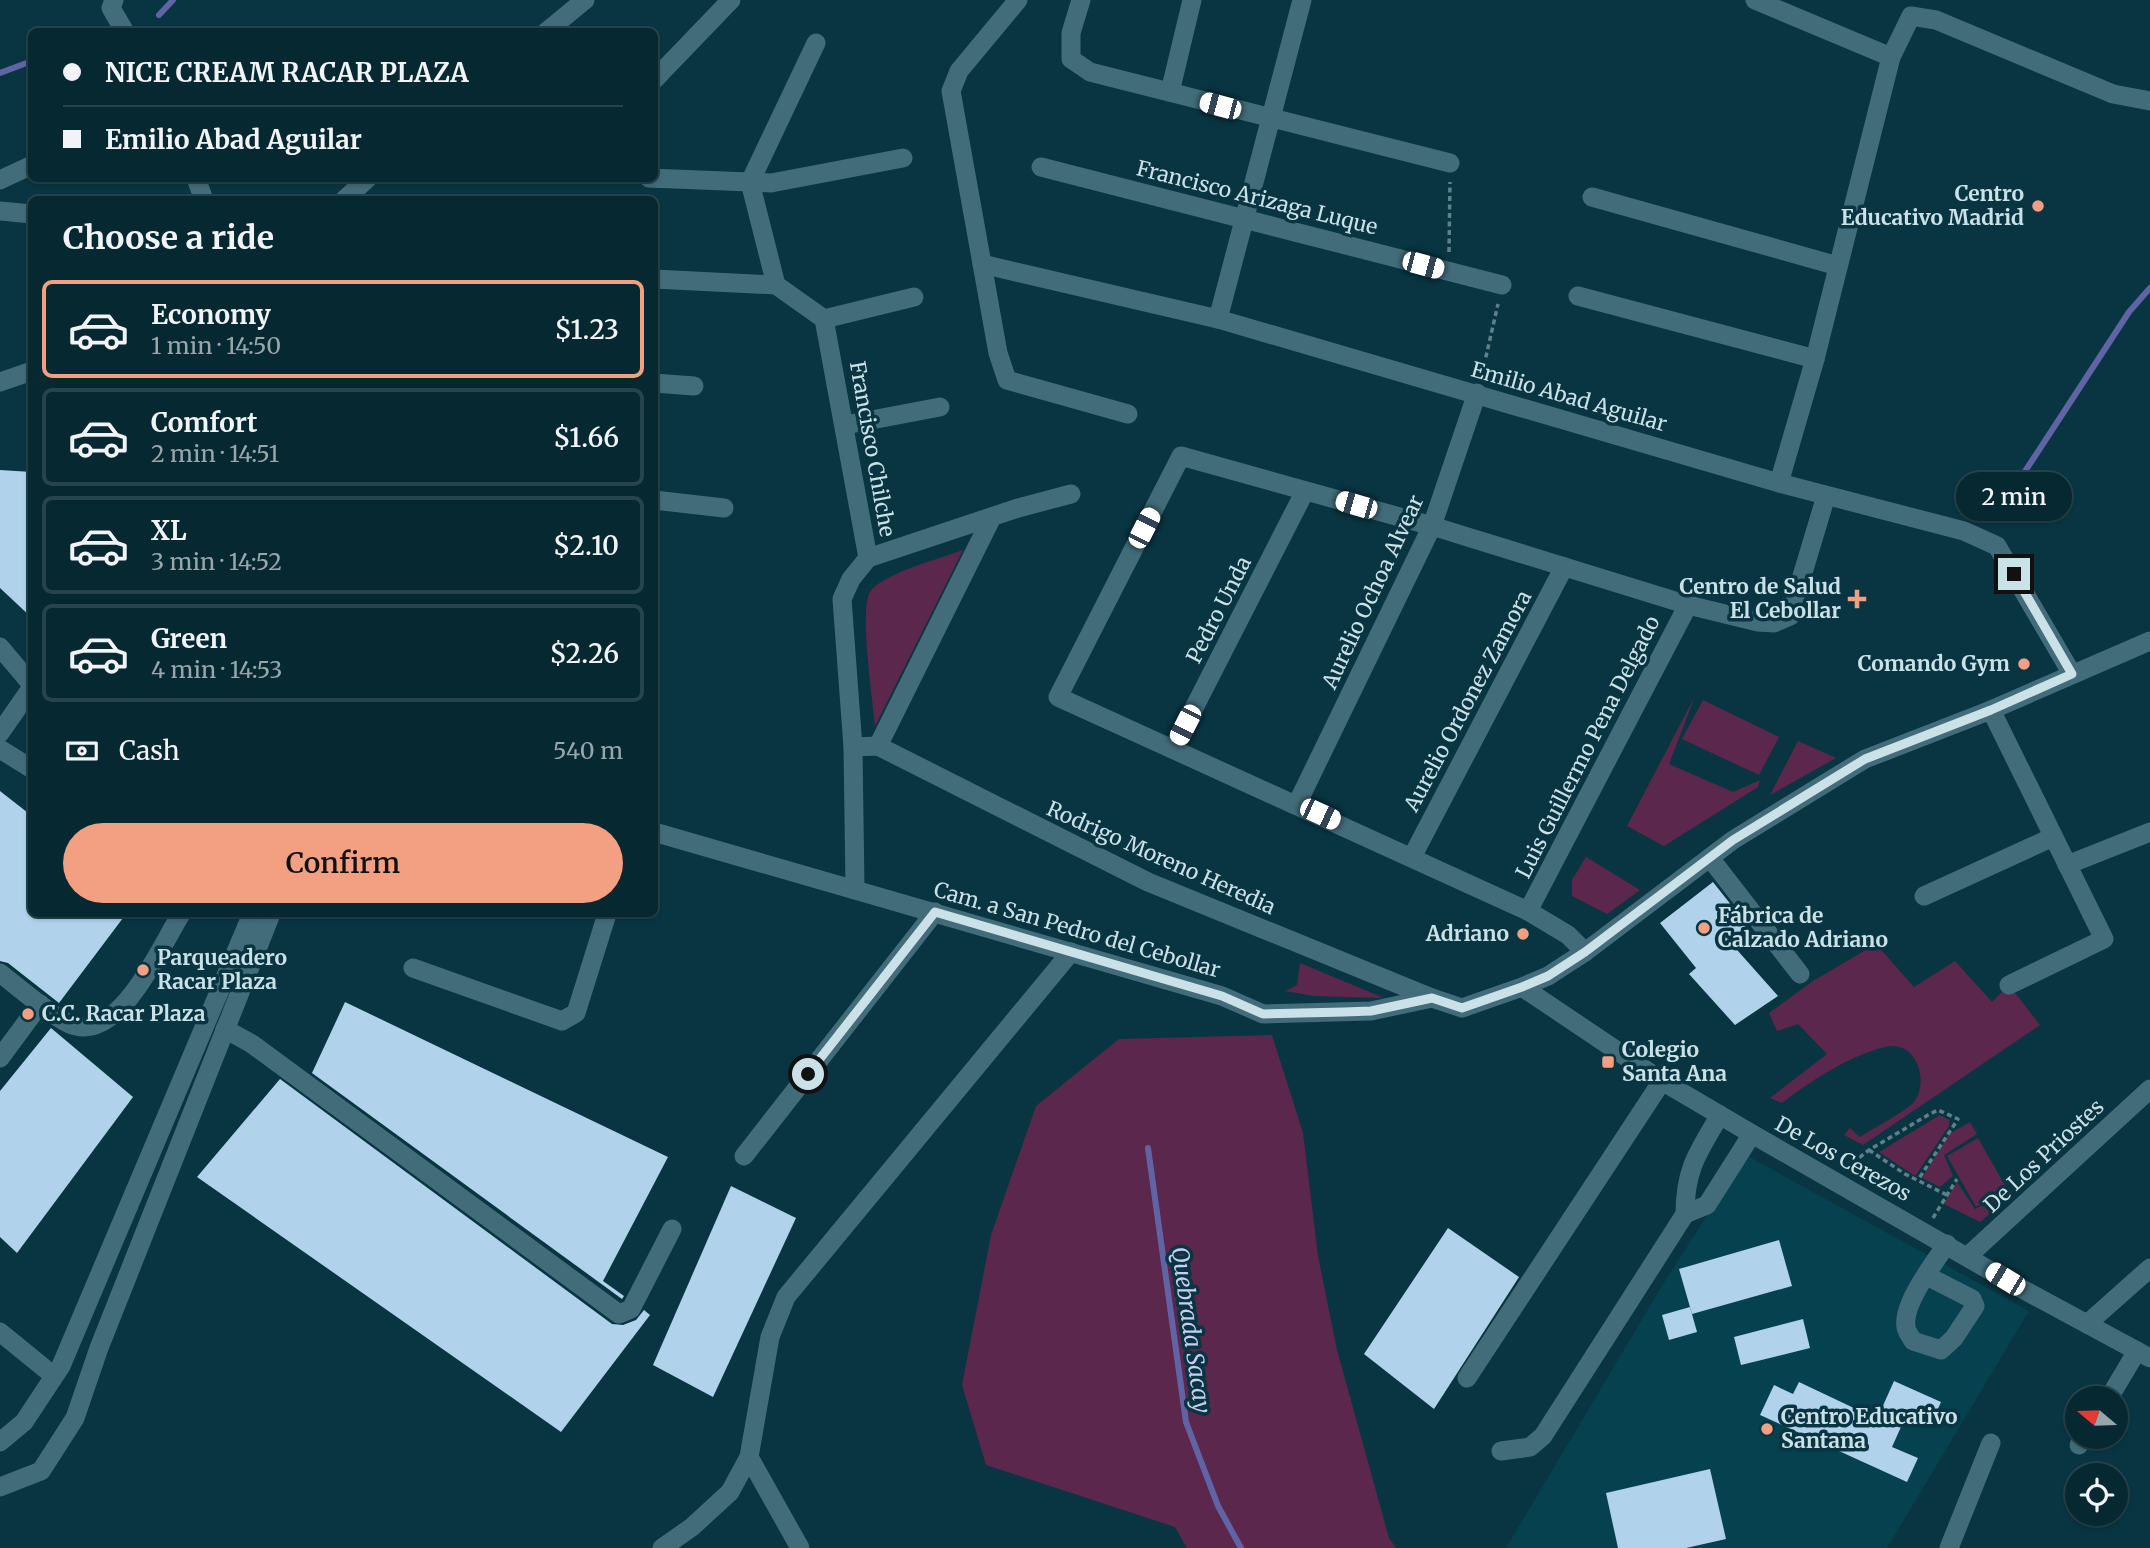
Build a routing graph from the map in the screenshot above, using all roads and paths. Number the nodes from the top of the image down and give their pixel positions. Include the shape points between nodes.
1 (114, 0) edge
2 (585, 0) edge
3 (731, 0) edge
4 (1018, 0) edge
5 (1081, 0) edge
6 (1192, 0) edge
7 (1302, 0) edge
8 (1755, 0) edge
9 (123, 28) edge
10 (551, 28) edge
11 (816, 43) dead end
12 (1891, 57) junction
13 (658, 76) edge
14 (1170, 92) junction
15 (2150, 101) edge
16 (1270, 119) junction
17 (903, 158) dead end
18 (1450, 163) joint
19 (28, 167) edge
20 (1041, 167) dead end
21 (658, 178) edge
22 (0, 180) edge
23 (364, 182) edge
24 (750, 182) junction
25 (349, 196) edge
26 (1591, 197) dead end
27 (0, 211) edge
28 (28, 214) edge
29 (1244, 218) junction
30 (982, 264) junction
31 (1838, 266) junction
32 (1449, 271) junction
33 (658, 279) edge
34 (776, 285) junction
35 (1503, 285) joint
36 (1578, 296) dead end
37 (914, 297) dead end
38 (824, 318) junction
39 (1218, 319) junction
40 (1815, 359) junction
41 (28, 372) edge
42 (0, 382) edge
43 (658, 383) edge
44 (694, 386) dead end
45 (1477, 393) junction
46 (940, 407) dead end
47 (1128, 414) dead end
48 (845, 425) junction
49 (1779, 483) junction
50 (1305, 491) junction
51 (1070, 494) dead end
52 (1826, 496) junction
53 (658, 500) edge
54 (724, 508) dead end
55 (992, 517) junction
56 (1433, 526) junction
57 (868, 558) junction
58 (1564, 567) junction
59 (1688, 605) junction
60 (2150, 641) edge
61 (0, 647) edge
62 (2072, 674) junction
63 (28, 681) edge
64 (28, 692) edge
65 (1991, 710) junction
66 (0, 733) edge
67 (878, 746) junction
68 (853, 747) junction
69 (0, 749) edge
70 (1173, 749) junction
71 (28, 766) edge
72 (1297, 804) junction
73 (2150, 832) edge
74 (658, 833) edge
75 (2053, 837) junction
76 (1412, 857) junction
77 (1710, 858) junction
78 (2067, 864) junction
79 (855, 888) junction
80 (1924, 896) dead end
81 (1528, 911) junction
82 (935, 912) junction
83 (179, 917) edge
84 (251, 917) edge
85 (270, 917) edge
86 (606, 917) edge
87 (1071, 952) junction
88 (1585, 952) junction
89 (412, 968) dead end
90 (0, 973) edge
91 (1801, 974) dead end
92 (2009, 985) dead end
93 (1522, 987) junction
94 (1432, 998) junction
95 (40, 1004) junction
96 (225, 1029) junction
97 (0, 1059) edge
98 (1662, 1081) junction
99 (2150, 1089) edge
100 (1720, 1115) junction
101 (1752, 1134) junction
102 (1868, 1150) junction
103 (744, 1156) dead end
104 (1957, 1179) dead end
105 (1832, 1180) junction
106 (1918, 1180) junction
107 (1947, 1195) junction
108 (1685, 1214) junction
109 (672, 1229) dead end
110 (1925, 1231) junction
111 (1947, 1244) junction
112 (1968, 1256) junction
113 (2150, 1268) edge
114 (1927, 1276) dead end
115 (2087, 1324) junction
116 (0, 1332) edge
117 (2144, 1354) edge
118 (54, 1376) junction
119 (1467, 1377) dead end
120 (2119, 1386) edge
121 (0, 1442) edge
122 (1991, 1443) dead end
123 (1502, 1451) dead end
124 (749, 1457) junction
125 (0, 1487) edge
126 (1956, 1546) edge
127 (662, 1548) edge
128 (800, 1548) edge

1 - 9 street via 111,8
2 - 10 street
3 - 13 street
4 - 30 street via 958,71 951,91
5 - 14 street via 1070,33 1071,59 1090,72
6 - 14 street
7 - 16 street
8 - 12 street
11 - 24 street
12 - 15 street via 1911,16 1936,20 2113,94
12 - 31 street
14 - 16 street
16 - 18 street
16 - 29 street
17 - 24 street via 771,183
18 - 32 path
19 - 22 street
20 - 29 street, Francisco Arizaga Luque
21 - 24 street
23 - 25 street
24 - 34 street
26 - 31 street
27 - 28 street
29 - 32 street, Francisco Arizaga Luque
29 - 39 street
30 - 39 street, Emilio Abad Aguilar
30 - 47 street via 1007,380
31 - 40 street
32 - 35 street, Francisco Arizaga Luque
33 - 34 street
34 - 38 street
35 - 45 path
36 - 40 street
37 - 38 street
38 - 48 street, Francisco Chilche
39 - 45 street, Emilio Abad Aguilar
40 - 49 street
41 - 42 street
43 - 44 street
45 - 49 street, Emilio Abad Aguilar
45 - 56 street, Aurelio Ochoa Alvear
46 - 48 street
48 - 57 street, Francisco Chilche
49 - 52 street, Emilio Abad Aguilar
50 - 56 street
50 - 70 street, Pedro Unda
50 - 70 street via 1181,456 1058,697
51 - 55 street
52 - 59 street via 1790,616 1774,623 1758,622
52 - 62 street, Emilio Abad Aguilar via 1964,531 1997,546
53 - 54 street
55 - 57 street
55 - 67 street
56 - 58 street
56 - 72 street, Aurelio Ochoa Alvear
57 - 68 street, Francisco Chilche via 850,579 842,600
58 - 59 street
58 - 76 street, Aurelio Ordonez Zamora
59 - 81 street, Luis Guillermo Pena Delgado
60 - 62 street, Cam. a San Pedro del Cebollar
61 - 63 street
62 - 65 street, Cam. a San Pedro del Cebollar
64 - 66 street
65 - 75 street
65 - 77 street, Cam. a San Pedro del Cebollar via 1865,759
67 - 68 street
67 - 94 street, Rodrigo Moreno Heredia via 1148,881
68 - 79 street, Francisco Chilche
69 - 71 street
70 - 72 street
72 - 76 street
73 - 78 street
74 - 79 street, Cam. a San Pedro del Cebollar
75 - 78 street
75 - 80 street
76 - 81 street
77 - 88 street, Cam. a San Pedro del Cebollar
77 - 91 street
78 - 92 street via 2103,941
79 - 82 street, Cam. a San Pedro del Cebollar
81 - 88 street via 1568,935
82 - 87 street, Cam. a San Pedro del Cebollar
82 - 103 street
83 - 95 street via 124,1007 111,1017 94,1026 75,1026
84 - 118 street
85 - 96 street
86 - 89 street via 576,1013 562,1021
87 - 94 street, Cam. a San Pedro del Cebollar via 1222,996 1263,1014 1371,1011
87 - 124 street via 786,1297 770,1337
88 - 93 street, Cam. a San Pedro del Cebollar
90 - 95 street
93 - 94 street, Cam. a San Pedro del Cebollar via 1462,1008
93 - 98 street, De Los Cerezos
95 - 97 street
96 - 109 street via 253,1044 619,1314 631,1309
96 - 125 street via 75,1418 41,1471
98 - 100 street, De Los Cerezos
98 - 119 street
99 - 112 street, De Los Priostes
100 - 101 street, De Los Cerezos
100 - 108 street via 1692,1165 1685,1185
101 - 105 street, De Los Cerezos
101 - 108 street via 1707,1205
102 - 105 path
102 - 106 path
102 - 106 path via 1938,1111 1958,1119
104 - 107 path
105 - 110 street, De Los Cerezos
106 - 107 path
107 - 110 path
108 - 123 street via 1543,1436 1530,1447
110 - 111 street, De Los Cerezos
111 - 112 street, De Los Cerezos
111 - 114 street
112 - 115 street, De Los Cerezos
113 - 115 street
115 - 117 street, De Los Cerezos
116 - 118 street
117 - 120 street
118 - 121 street via 24,1422
122 - 126 street
124 - 127 street via 730,1492
124 - 128 street

